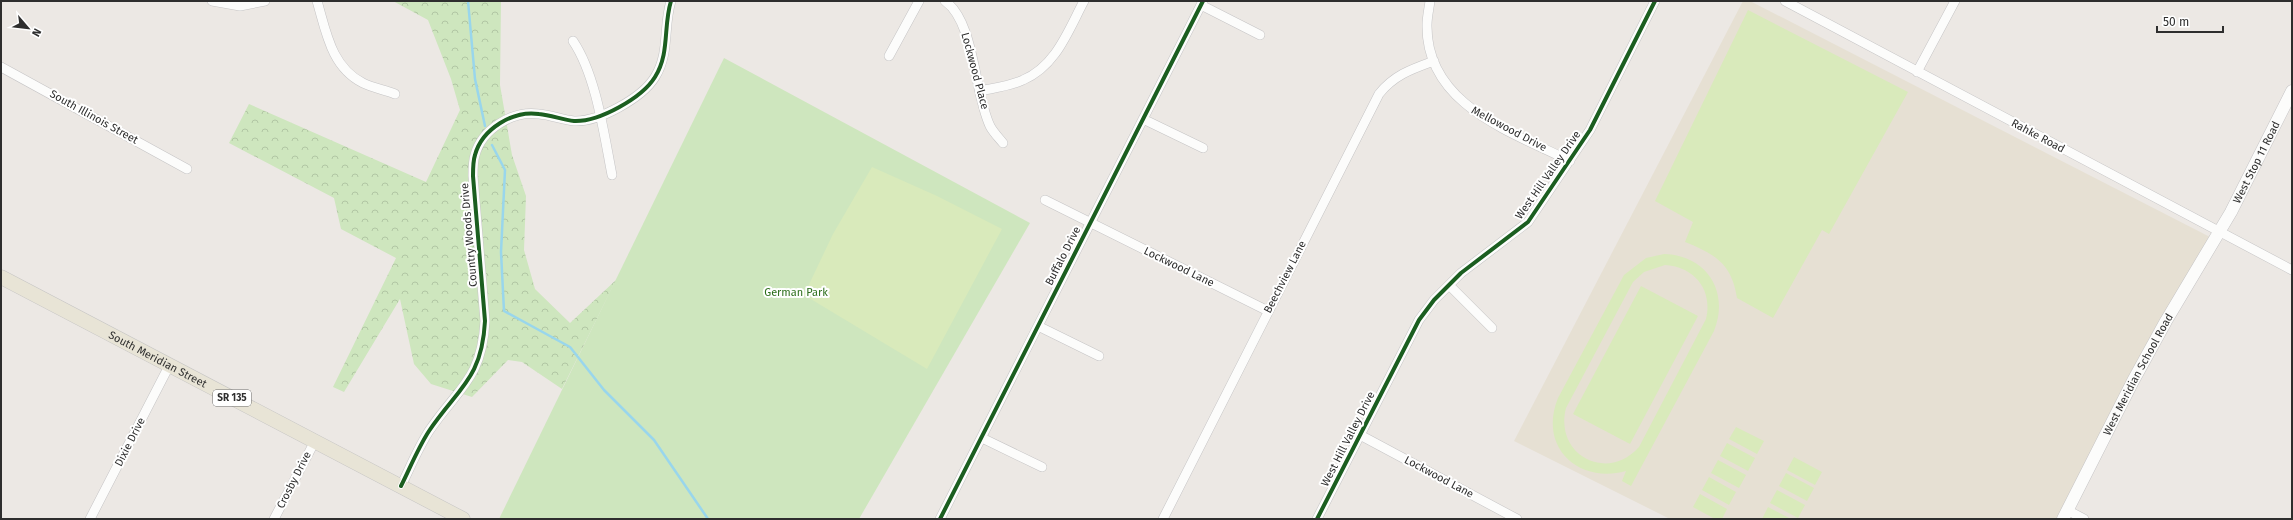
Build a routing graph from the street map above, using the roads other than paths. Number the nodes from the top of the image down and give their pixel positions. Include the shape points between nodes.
1 (212, 1) edge
2 (265, 1) edge
3 (317, 1) edge
4 (671, 1) edge
5 (919, 1) edge
6 (945, 1) edge
7 (1084, 1) edge
8 (1430, 1) edge
9 (1655, 1) edge
10 (1784, 1) edge
11 (1955, 1) edge
12 (1202, 3) edge
13 (1260, 35) dead end
14 (573, 42) dead end
15 (889, 56) dead end
16 (1434, 61) junction
17 (1, 68) edge
18 (1917, 72) junction
19 (980, 91) junction
20 (2292, 91) edge
21 (395, 94) dead end
22 (600, 116) junction
23 (1143, 119) junction
24 (1003, 143) dead end
25 (1203, 148) dead end
26 (1570, 161) junction
27 (187, 169) dead end
28 (612, 175) dead end
29 (1045, 200) dead end
30 (1090, 222) junction
31 (2219, 232) junction
32 (2292, 270) edge
33 (1, 277) edge
34 (1449, 285) junction
35 (1268, 311) junction
36 (1038, 326) junction
37 (1492, 328) dead end
38 (1099, 356) dead end
39 (169, 366) junction
40 (1360, 435) junction
41 (982, 438) junction
42 (315, 440) junction
43 (1042, 467) dead end
44 (401, 486) junction
45 (2065, 515) edge
46 (90, 519) edge
47 (274, 519) edge
48 (463, 519) edge
49 (940, 519) edge
50 (1163, 519) edge
51 (1317, 519) edge
52 (1517, 519) edge
53 (2084, 519) edge

1 - 2 street via 240,6
3 - 21 street via 330,47 340,64 362,82
4 - 22 street, Country Woods Drive via 666,50 655,77 636,98
5 - 15 street
6 - 19 street, Lockwood Place via 951,5 962,22
7 - 19 street via 1054,56 1043,69 1022,80
8 - 16 street, Mellowood Drive via 1427,25 1429,46
9 - 26 street, West Hill Valley Drive via 1590,130
10 - 18 street, Rahke Road
11 - 18 street
12 - 13 street
12 - 23 street, Buffalo Drive
14 - 22 street via 583,56
16 - 26 street, Mellowood Drive via 1446,84 1461,102 1480,116
16 - 35 street, Beechview Lane via 1404,72 1387,84 1379,94
17 - 27 street, South Illinois Street
18 - 31 street, Rahke Road
19 - 24 street, Lockwood Place via 990,126
20 - 31 main road, West Stop 11 Road
22 - 28 street
22 - 44 street, Country Woods Drive via 574,121 537,113 517,115 495,126 479,144 473,176 485,321 484,343 470,378 429,431
23 - 25 street
23 - 30 street, Buffalo Drive
26 - 34 street, West Hill Valley Drive via 1528,222 1461,272
29 - 30 street, Lockwood Lane
30 - 35 street, Lockwood Lane
30 - 36 street, Buffalo Drive
31 - 32 street, Rahke Road
31 - 45 main road, West Meridian School Road via 2150,350
33 - 39 main road, South Meridian Street / SR 135
34 - 37 street
34 - 40 street, West Hill Valley Drive via 1419,320
35 - 50 street, Beechview Lane
36 - 38 street
36 - 41 street, Buffalo Drive
39 - 42 main road, South Meridian Street / SR 135
39 - 46 street, Dixie Drive
40 - 51 street, West Hill Valley Drive
40 - 52 street, Lockwood Lane
41 - 43 street
41 - 49 street, Buffalo Drive
42 - 44 main road, South Meridian Street / SR 135
42 - 47 street, Crosby Drive
44 - 48 main road, South Meridian Street / SR 135
45 - 53 street

